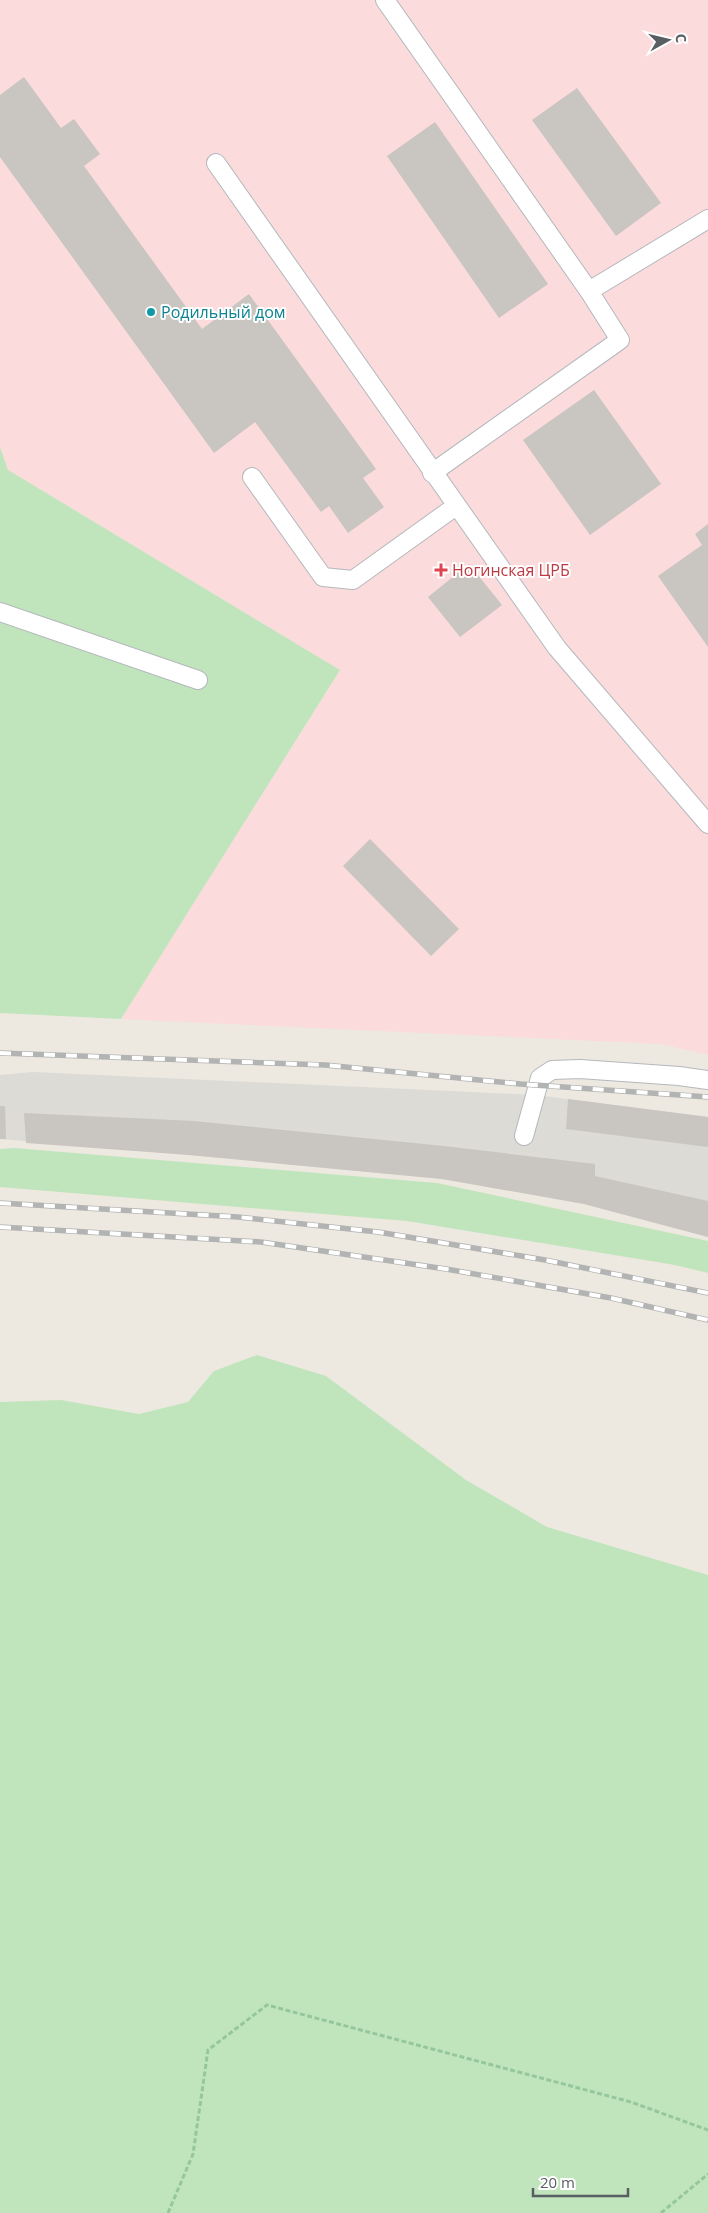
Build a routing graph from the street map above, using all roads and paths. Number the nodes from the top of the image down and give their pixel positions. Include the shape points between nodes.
1 (385, 0) edge
2 (216, 163) dead end
3 (708, 219) edge
4 (589, 291) junction
5 (432, 473) junction
6 (252, 476) dead end
7 (456, 506) junction
8 (0, 612) edge
9 (198, 680) dead end
10 (708, 824) edge
11 (708, 1080) edge
12 (524, 1136) dead end
13 (708, 2130) edge
14 (708, 2174) edge
15 (168, 2213) edge
16 (661, 2213) edge

1 - 4 lane
2 - 5 lane
3 - 4 lane
4 - 5 lane via 620,340
5 - 7 lane
6 - 7 lane via 323,577 353,580
7 - 10 lane via 557,648
8 - 9 lane
11 - 12 lane via 580,1069 552,1070 540,1078
13 - 15 path via 631,2102 267,2005 208,2050 193,2154
14 - 16 path

